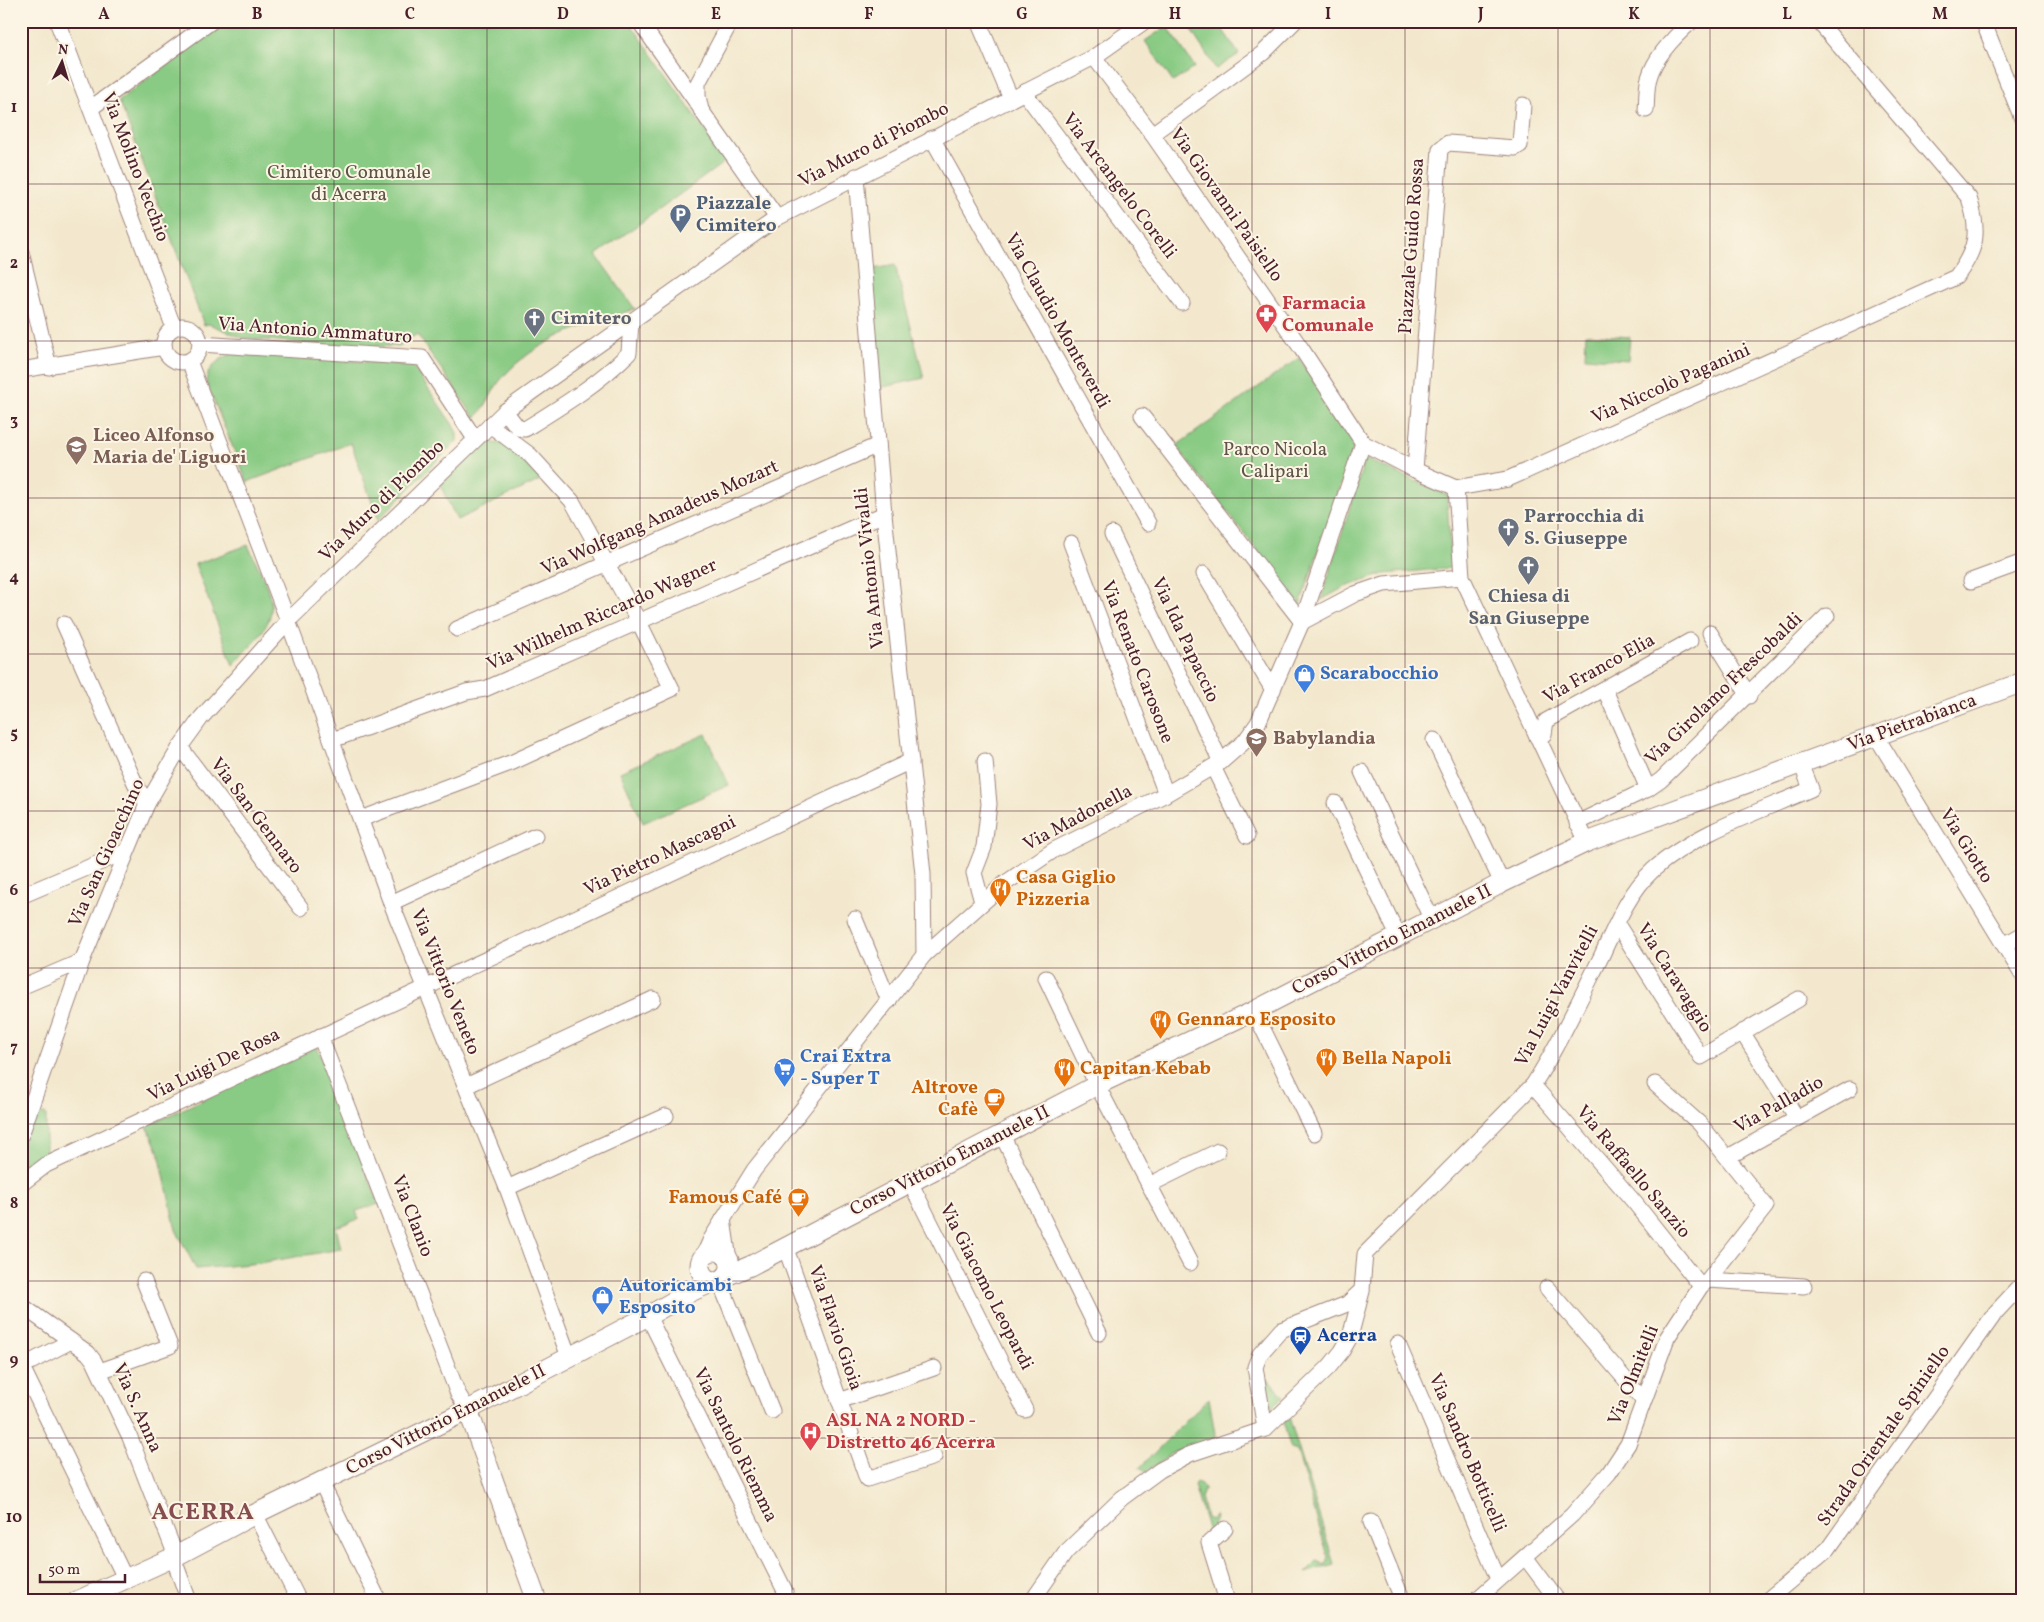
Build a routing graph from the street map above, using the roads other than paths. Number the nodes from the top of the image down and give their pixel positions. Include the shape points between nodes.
1 (57, 21) edge
2 (212, 21) edge
3 (639, 21) edge
4 (731, 21) edge
5 (978, 21) edge
6 (1145, 21) edge
7 (1295, 21) edge
8 (1692, 21) edge
9 (1818, 21) edge
10 (1983, 21) edge
11 (1094, 57) junction
12 (1018, 96) junction
13 (1523, 105) dead end
14 (91, 108) junction
15 (701, 110) junction
16 (1646, 110) dead end
17 (2023, 121) edge
18 (1152, 134) junction
19 (932, 138) junction
20 (856, 176) junction
21 (777, 218) junction
22 (21, 252) edge
23 (1182, 303) dead end
24 (631, 322) junction
25 (174, 328) junction
26 (200, 344) junction
27 (164, 347) junction
28 (189, 361) junction
29 (49, 367) junction
30 (21, 370) edge
31 (505, 411) junction
32 (1142, 416) dead end
33 (490, 425) junction
34 (475, 439) junction
35 (1363, 443) junction
36 (878, 445) junction
37 (1416, 470) junction
38 (1456, 488) junction
39 (884, 514) junction
40 (1148, 523) dead end
41 (1112, 534) dead end
42 (1070, 543) dead end
43 (606, 562) junction
44 (2023, 562) edge
45 (1204, 574) dead end
46 (1462, 577) junction
47 (1971, 581) dead end
48 (1827, 616) dead end
49 (638, 620) junction
50 (288, 621) junction
51 (1302, 622) junction
52 (64, 624) dead end
53 (458, 629) dead end
54 (1710, 633) dead end
55 (1690, 641) dead end
56 (2023, 682) edge
57 (1274, 690) junction
58 (1605, 690) junction
59 (1749, 696) junction
60 (1876, 736) junction
61 (1537, 737) junction
62 (332, 740) junction
63 (1434, 740) dead end
64 (180, 747) junction
65 (911, 761) junction
66 (985, 762) dead end
67 (1801, 763) junction
68 (1217, 764) junction
69 (1362, 772) dead end
70 (1648, 789) junction
71 (1166, 794) junction
72 (1335, 803) dead end
73 (147, 804) junction
74 (361, 819) junction
75 (1577, 823) junction
76 (535, 836) dead end
77 (1247, 836) dead end
78 (1586, 842) junction
79 (127, 851) junction
80 (1502, 882) junction
81 (21, 896) edge
82 (982, 902) junction
83 (391, 903) junction
84 (301, 908) dead end
85 (855, 919) dead end
86 (1432, 920) junction
87 (1617, 924) junction
88 (2023, 934) edge
89 (1398, 936) junction
90 (2004, 945) junction
91 (924, 955) junction
92 (82, 961) junction
93 (2023, 976) edge
94 (1046, 978) dead end
95 (426, 986) junction
96 (21, 987) edge
97 (653, 999) dead end
98 (1799, 999) dead end
99 (889, 1000) junction
100 (1254, 1011) junction
101 (1742, 1032) junction
102 (320, 1036) junction
103 (1655, 1084) dead end
104 (1097, 1085) junction
105 (1533, 1085) junction
106 (466, 1086) junction
107 (1850, 1089) dead end
108 (666, 1116) dead end
109 (1797, 1118) junction
110 (1314, 1133) dead end
111 (21, 1135) edge
112 (1002, 1135) junction
113 (1218, 1151) dead end
114 (1728, 1156) junction
115 (910, 1182) junction
116 (21, 1184) edge
117 (1149, 1185) junction
118 (507, 1188) junction
119 (723, 1219) junction
120 (777, 1250) junction
121 (1190, 1263) dead end
122 (718, 1265) junction
123 (144, 1281) dead end
124 (1704, 1283) junction
125 (2023, 1283) edge
126 (1804, 1286) dead end
127 (1547, 1288) dead end
128 (1362, 1290) junction
129 (21, 1305) edge
130 (648, 1316) junction
131 (1099, 1333) dead end
132 (71, 1341) junction
133 (1398, 1344) dead end
134 (569, 1357) junction
135 (22, 1367) edge
136 (934, 1368) dead end
137 (100, 1371) junction
138 (1643, 1400) junction
139 (839, 1401) junction
140 (468, 1410) junction
141 (1025, 1410) dead end
142 (772, 1411) dead end
143 (1264, 1429) junction
144 (934, 1457) dead end
145 (322, 1482) junction
146 (255, 1514) junction
147 (1371, 1522) dead end
148 (1225, 1529) dead end
149 (174, 1557) junction
150 (1526, 1558) junction
151 (125, 1578) junction
152 (1498, 1579) junction
153 (785, 1592) dead end
154 (77, 1601) edge
155 (189, 1601) edge
156 (299, 1601) edge
157 (379, 1601) edge
158 (537, 1601) edge
159 (1032, 1601) edge
160 (1227, 1601) edge
161 (1403, 1601) edge
162 (1474, 1601) edge
163 (1558, 1601) edge
164 (1766, 1601) edge

1 - 14 street, Via Molino Vecchio
2 - 14 street
3 - 15 street
4 - 15 street via 698,83
5 - 12 street, Via Arcangelo Corelli
6 - 11 street, Via Muro di Piombo
7 - 18 street via 1263,53
8 - 16 street via 1654,66 1649,79
9 - 38 street, Via Niccolò Paganini via 1970,198 1976,218 1976,240 1969,260 1956,277 1508,479
10 - 17 street
11 - 12 street, Via Muro di Piombo
11 - 18 street, Via Giovanni Paisiello
12 - 19 street, Via Muro di Piombo
12 - 23 street, Via Arcangelo Corelli
13 - 37 street, Piazzale Guido Rossa via 1520,145 1515,148 1448,143 1440,149
14 - 25 street, Via Molino Vecchio
15 - 21 street
18 - 35 street, Via Giovanni Paisiello
19 - 20 street, Via Muro di Piombo
19 - 40 street, Via Claudio Monteverdi
20 - 21 street, Via Muro di Piombo
20 - 36 street, Via Antonio Vivaldi
21 - 24 street, Via Muro di Piombo
22 - 29 street
24 - 31 street, Via Muro di Piombo
24 - 31 street via 629,353 573,400 525,429 518,428
25 - 26 street via 192,329
25 - 27 street via 166,335
26 - 28 street via 196,356
26 - 34 street, Via Antonio Ammaturo via 422,358
27 - 28 street via 174,361
27 - 29 street
28 - 50 street
29 - 30 street
31 - 33 street, Via Muro di Piombo
32 - 51 street
33 - 34 street, Via Muro di Piombo
33 - 43 street via 530,455 572,501
34 - 50 street, Via Muro di Piombo
35 - 37 street, Via Giovanni Paisiello
35 - 51 street, Via Madonella
36 - 39 street, Via Antonio Vivaldi
36 - 43 street, Via Wolfgang Amadeus Mozart
37 - 38 street, Via Giovanni Paisiello
38 - 46 street
39 - 49 street, Via Wilhelm Riccardo Wagner
39 - 65 street, Via Antonio Vivaldi
41 - 68 street, Via Ida Papaccio
42 - 71 street, Via Renato Carosone
43 - 49 street
43 - 53 street, Via Wolfgang Amadeus Mozart
44 - 47 street
45 - 57 street
46 - 51 street via 1384,584 1355,594
46 - 61 street
48 - 59 street, Via Girolamo Frescobaldi
49 - 62 street, Via Wilhelm Riccardo Wagner via 485,688
49 - 74 street via 672,690 513,762
50 - 62 street, Via Vittorio Veneto
50 - 64 street, Via San Gioacchino via 201,718
51 - 57 street, Via Madonella
52 - 73 street
54 - 59 street
55 - 58 street, Via Franco Elia
56 - 60 main road, Via Pietrabianca
57 - 68 street, Via Madonella via 1245,741
58 - 61 street, Via Franco Elia via 1546,721 1544,734
58 - 70 street
59 - 70 street, Via Girolamo Frescobaldi
60 - 67 main road, Via Pietrabianca
60 - 90 street, Via Giotto
61 - 75 street
62 - 74 street, Via Vittorio Veneto
63 - 80 street
64 - 73 street, Via San Gioacchino
64 - 84 street, Via San Gennaro
65 - 91 street, Via Antonio Vivaldi via 923,874
65 - 95 street, Via Pietro Mascagni
66 - 82 street via 989,804 984,847 974,873
67 - 78 main road, Via Pietrabianca
67 - 87 street, Via Luigi Vanvitelli via 1811,789 1680,850 1652,870 1630,897
68 - 71 street, Via Madonella
68 - 77 street, Via Ida Papaccio
69 - 86 street
70 - 75 street, Via Girolamo Frescobaldi
71 - 82 street, Via Madonella via 1054,850
72 - 89 street
73 - 79 street, Via San Gioacchino
74 - 83 street, Via Vittorio Veneto
75 - 78 street
76 - 83 street
78 - 80 main road, Corso Vittorio Emanuele II
79 - 81 street
79 - 92 street, Via San Gioacchino
80 - 86 main road, Corso Vittorio Emanuele II
82 - 91 street, Via Madonella
83 - 95 street, Via Vittorio Veneto
85 - 99 street
86 - 89 main road, Corso Vittorio Emanuele II
87 - 101 street, Via Caravaggio via 1700,1057
87 - 105 street, Via Luigi Vanvitelli via 1554,1052
88 - 90 street
89 - 100 main road, Corso Vittorio Emanuele II
90 - 93 street, Via Giotto
91 - 99 street, Via Madonella
92 - 96 street
92 - 111 street, Via San Gioacchino
94 - 104 street
95 - 102 street, Via Luigi De Rosa
95 - 106 street, Via Vittorio Veneto
97 - 106 street
98 - 101 street, Via Caravaggio
99 - 119 street, Via Madonella via 754,1170
100 - 104 main road, Corso Vittorio Emanuele II
100 - 110 street
101 - 109 street
102 - 116 street, Via Luigi De Rosa via 46,1165
102 - 140 street, Via Clanio via 458,1394
103 - 114 street, Via Olmitelli via 1700,1124
104 - 112 main road, Corso Vittorio Emanuele II
104 - 117 street
105 - 124 street, Via Raffaello Sanzio
105 - 128 street, Via Luigi Vanvitelli via 1365,1254
106 - 118 street, Via Vittorio Veneto
107 - 109 street, Via Palladio
108 - 118 street
109 - 114 street, Via Palladio
112 - 115 main road, Corso Vittorio Emanuele II
112 - 131 street
113 - 117 street
114 - 124 street, Via Olmitelli via 1766,1206
115 - 120 main road, Corso Vittorio Emanuele II
115 - 141 street, Via Giacomo Leopardi
117 - 121 street
118 - 134 street, Via Vittorio Veneto
119 - 122 street, Via Madonella
119 - 122 street
120 - 122 main road, Corso Vittorio Emanuele II
120 - 139 street, Via Flavio Gioia
122 - 130 main road, Corso Vittorio Emanuele II via 677,1299
122 - 142 street
123 - 137 street via 170,1346
124 - 126 street
124 - 138 street, Via Olmitelli via 1667,1338
125 - 164 street, Strada Orientale Spiniello via 1996,1312 1828,1550
127 - 138 street
128 - 143 street, Via Luigi Vanvitelli via 1350,1337 1342,1350 1330,1367
128 - 143 street via 1347,1304 1281,1330 1260,1354 1255,1367
129 - 132 street, Via S. Anna
130 - 134 main road, Corso Vittorio Emanuele II
130 - 153 street, Via Santolo Riemma
132 - 135 street
132 - 137 street, Via S. Anna via 88,1353
133 - 152 street, Via Sandro Botticelli
134 - 140 main road, Corso Vittorio Emanuele II
135 - 151 street
136 - 139 street
137 - 149 street, Via S. Anna via 129,1435
138 - 150 street, Via Olmitelli via 1628,1444 1608,1474 1572,1515
139 - 144 street, Via Flavio Gioia via 867,1479
140 - 145 main road, Corso Vittorio Emanuele II
140 - 158 main road
143 - 159 street, Via Luigi Vanvitelli via 1173,1462 1122,1498 1066,1552
145 - 146 main road, Corso Vittorio Emanuele II
145 - 157 street
146 - 149 main road, Corso Vittorio Emanuele II
146 - 156 street
147 - 161 street
148 - 160 street via 1209,1543
149 - 151 main road, Corso Vittorio Emanuele II
149 - 155 street, Via S. Anna
150 - 152 street, Via Olmitelli
150 - 163 street
151 - 154 main road, Corso Vittorio Emanuele II
152 - 162 street, Via Olmitelli

